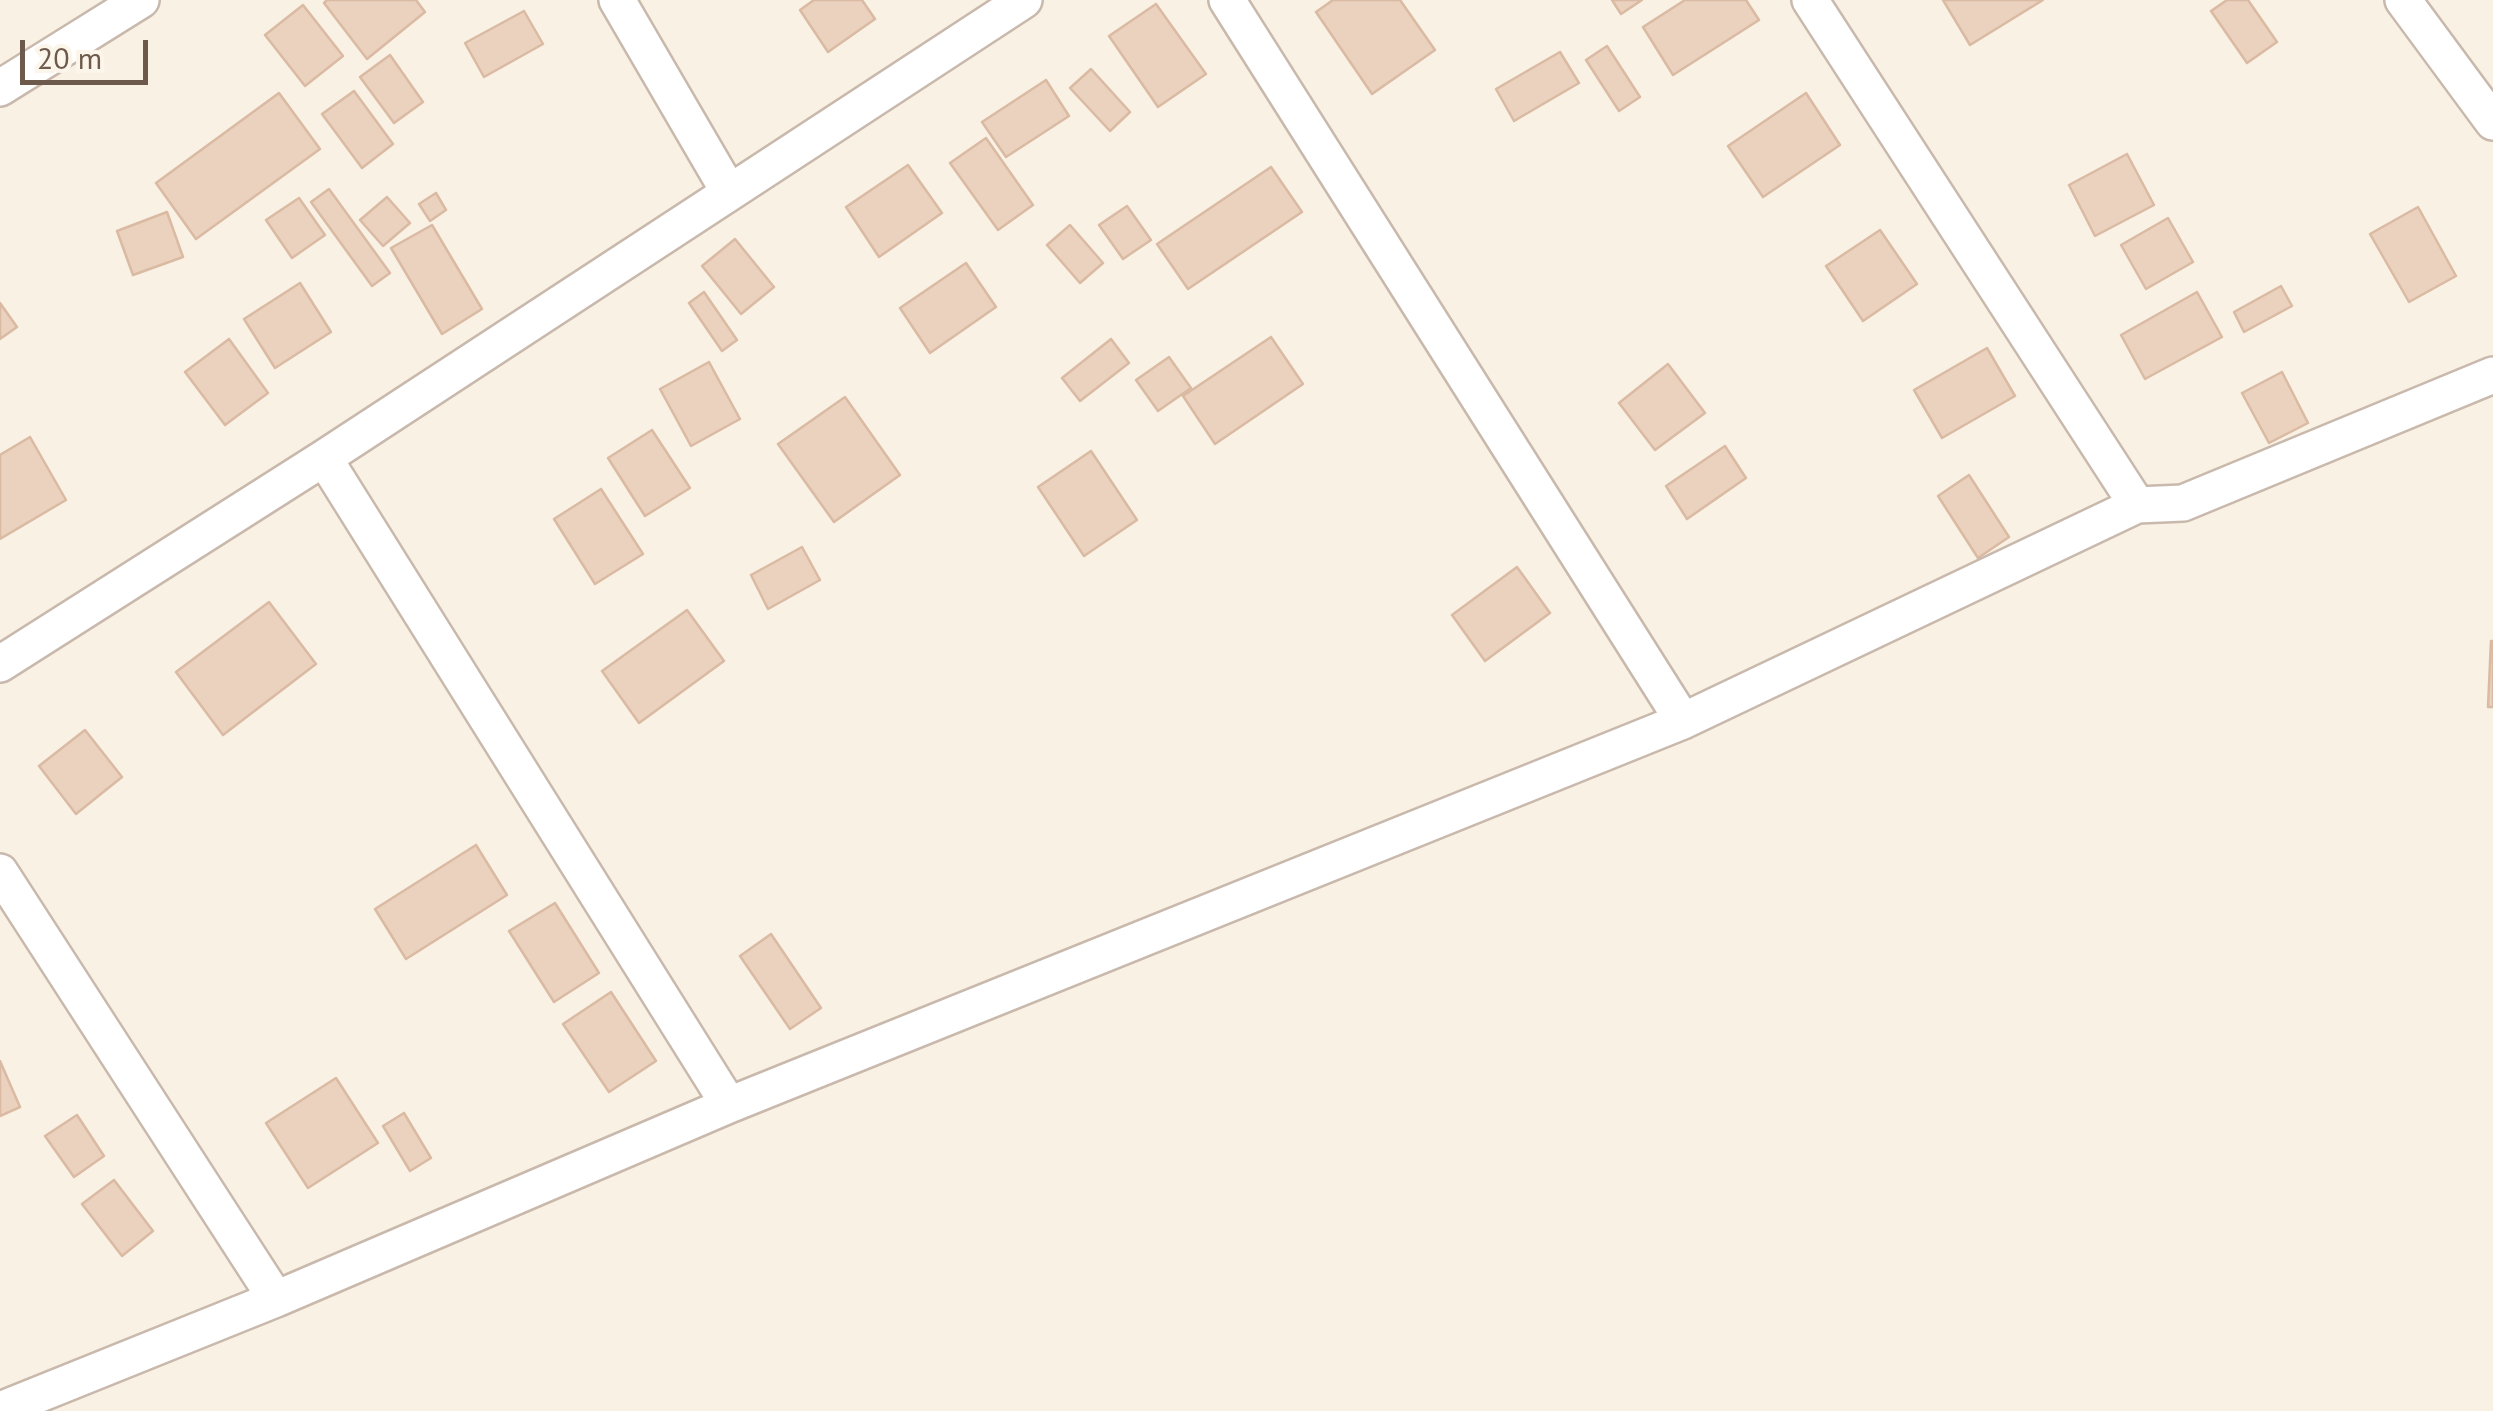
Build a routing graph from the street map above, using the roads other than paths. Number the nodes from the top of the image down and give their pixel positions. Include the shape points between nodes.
1 (142, 0) edge
2 (617, 0) edge
3 (1024, 0) edge
4 (1226, 0) edge
5 (1810, 0) edge
6 (2403, 0) edge
7 (0, 88) edge
8 (2493, 122) edge
9 (729, 192) junction
10 (2493, 375) edge
11 (324, 458) junction
12 (2138, 505) junction
13 (0, 664) edge
14 (1683, 721) junction
15 (0, 872) edge
16 (730, 1106) junction
17 (276, 1299) junction
18 (0, 1410) edge

1 - 7 street
2 - 9 street
3 - 9 street
4 - 14 street
5 - 12 street
6 - 8 street
9 - 11 street
10 - 12 street via 2183,502
11 - 13 street
11 - 16 street
12 - 14 street
14 - 16 street
15 - 17 street
16 - 17 street
17 - 18 street

